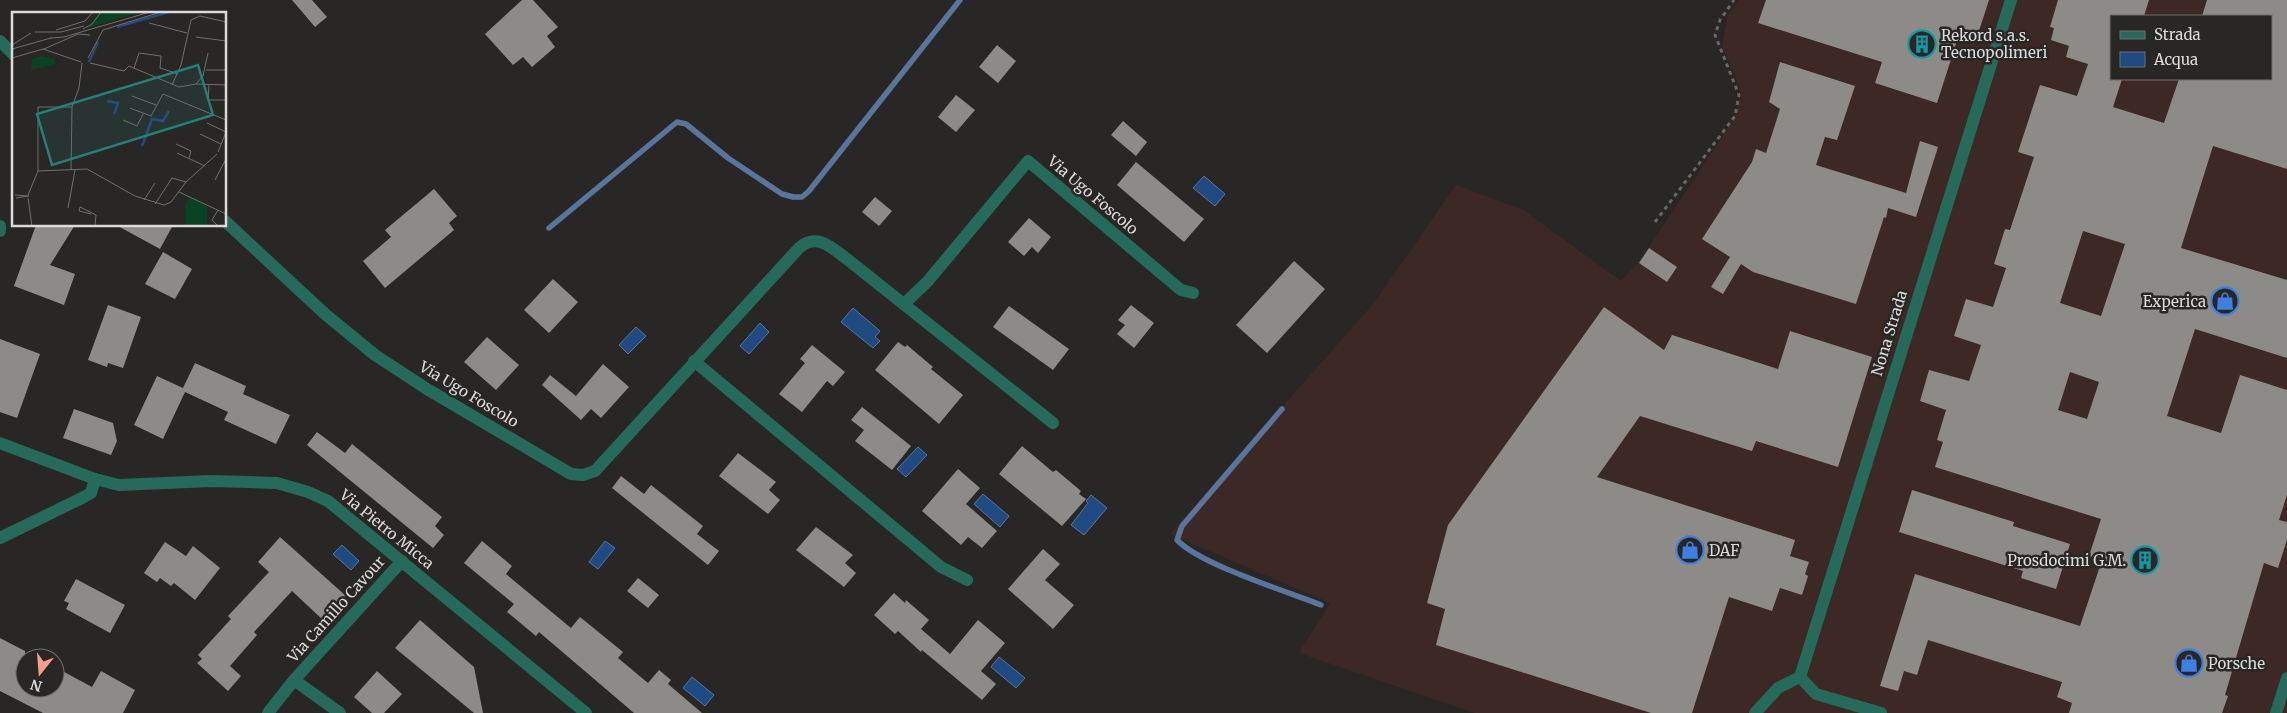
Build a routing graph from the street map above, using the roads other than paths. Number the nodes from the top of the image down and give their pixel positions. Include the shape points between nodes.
1 (2011, 0) edge
2 (0, 42) edge
3 (12, 54) edge
4 (226, 222) edge
5 (0, 226) edge
6 (0, 231) edge
7 (1192, 293) dead end
8 (905, 303) junction
9 (694, 361) junction
10 (1054, 423) dead end
11 (0, 444) edge
12 (95, 479) junction
13 (0, 538) edge
14 (402, 560) junction
15 (967, 580) dead end
16 (1800, 677) junction
17 (2287, 678) edge
18 (294, 680) junction
19 (268, 713) edge
20 (340, 713) edge
21 (586, 713) edge
22 (1755, 713) edge
23 (1881, 713) edge
24 (2276, 713) edge

1 - 16 street, Nona Strada
2 - 3 street
4 - 9 street, Via Ugo Foscolo via 325,314 375,355 570,474 583,476 595,472
5 - 6 street
7 - 8 street, Via Ugo Foscolo via 1181,290 1028,161 928,281
8 - 9 street, Via Ugo Foscolo via 828,245 812,240 799,248
8 - 10 street, Via Ugo Foscolo
9 - 15 street via 941,567
11 - 12 street, Via Pietro Micca
12 - 13 street via 91,492 82,498
12 - 14 street, Via Pietro Micca via 119,485 211,481 277,483 328,501
14 - 18 street, Via Camillo Cavour
14 - 21 street, Via Pietro Micca
16 - 22 street via 1778,688
16 - 23 street via 1816,694
17 - 24 street
18 - 19 street, Via Camillo Cavour
18 - 20 street, Via Camillo Cavour

